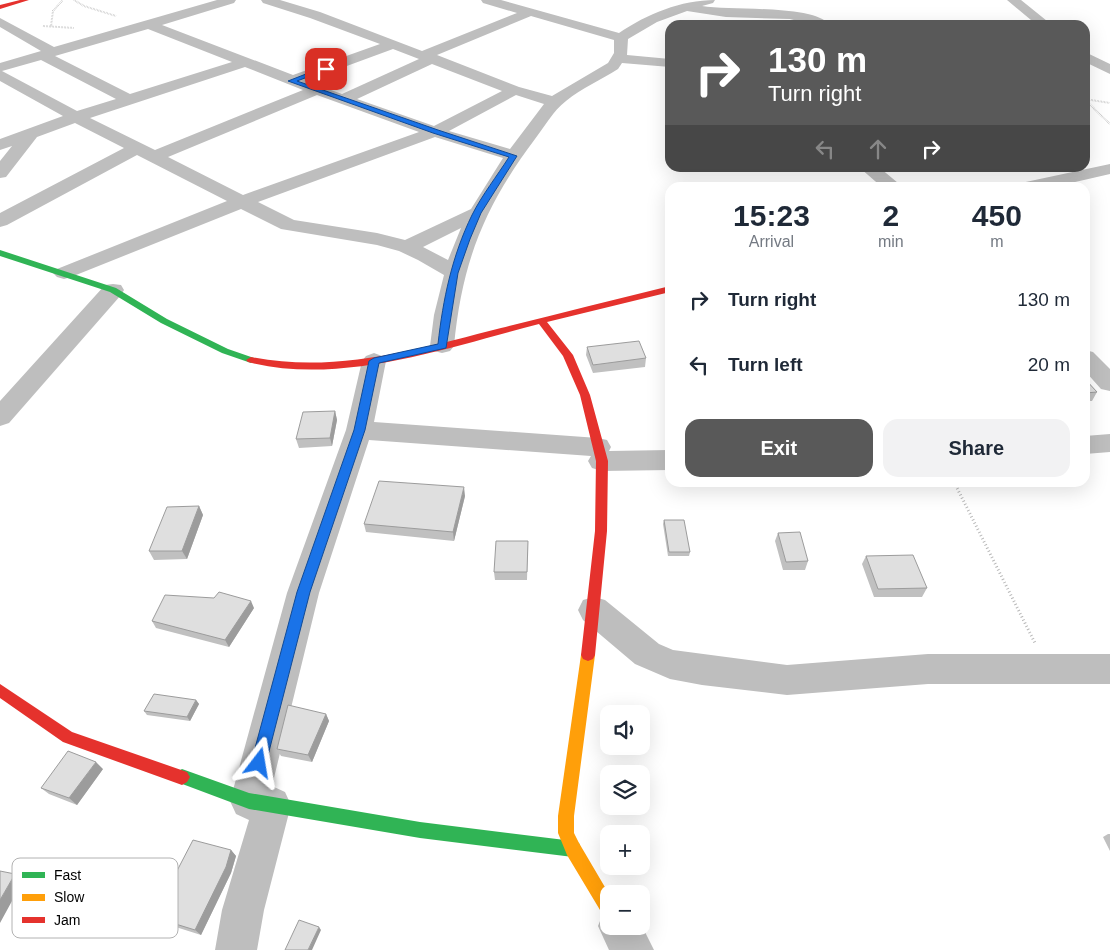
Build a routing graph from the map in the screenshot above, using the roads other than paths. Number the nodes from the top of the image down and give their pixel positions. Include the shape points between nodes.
1 (26, 0) edge
2 (230, 0) edge
3 (267, 0) edge
4 (487, 0) edge
5 (709, 0) edge
6 (1013, 0) edge
7 (686, 3) edge
8 (0, 7) edge
9 (530, 12) junction
10 (810, 20) edge
11 (1039, 20) edge
12 (0, 22) edge
13 (150, 25) junction
14 (620, 38) junction
15 (394, 44) junction
16 (47, 52) junction
17 (428, 56) junction
18 (620, 59) junction
19 (1090, 59) edge
20 (243, 63) junction
21 (665, 63) edge
22 (0, 68) edge
23 (1110, 70) edge
24 (0, 76) edge
25 (291, 81) junction
26 (316, 90) junction
27 (514, 90) junction
28 (129, 100) junction
29 (343, 100) junction
30 (555, 102) junction
31 (76, 117) junction
32 (435, 132) junction
33 (31, 134) junction
34 (0, 145) edge
35 (138, 147) junction
36 (156, 156) junction
37 (514, 156) junction
38 (1110, 169) edge
39 (873, 172) edge
40 (0, 173) edge
41 (887, 182) edge
42 (1049, 182) edge
43 (241, 202) junction
44 (477, 213) junction
45 (0, 221) edge
46 (408, 247) junction
47 (0, 253) edge
48 (64, 273) junction
49 (454, 273) junction
50 (113, 290) junction
51 (665, 290) edge
52 (542, 322) junction
53 (442, 346) junction
54 (374, 361) junction
55 (1090, 362) edge
56 (1110, 383) edge
57 (0, 418) edge
58 (359, 430) junction
59 (1110, 444) edge
60 (1090, 445) edge
61 (600, 454) junction
62 (665, 460) edge
63 (594, 610) junction
64 (1110, 669) edge
65 (0, 690) edge
66 (260, 803) junction
67 (573, 848) junction
68 (600, 894) edge
69 (624, 935) edge
70 (236, 950) edge
71 (633, 950) edge

1 - 8 street
2 - 13 street
3 - 15 street
4 - 9 street
5 - 7 street
6 - 11 street
7 - 10 street via 723,12
7 - 14 street
9 - 14 street
9 - 17 street
12 - 16 street
13 - 16 street
13 - 20 street
14 - 18 street
15 - 17 street
15 - 25 street
16 - 22 street
16 - 28 street
17 - 27 street
17 - 29 street
18 - 21 street
18 - 30 street
19 - 23 street
20 - 25 street
20 - 28 street
24 - 31 street
25 - 26 street
26 - 29 street
26 - 36 street
27 - 30 street
27 - 32 street
28 - 31 street
29 - 32 street
30 - 37 street
31 - 33 street
31 - 35 street
32 - 37 street
32 - 43 street
33 - 34 street
33 - 40 street
35 - 36 street
35 - 45 street
36 - 43 street
37 - 44 street
38 - 42 street
39 - 41 street
43 - 46 street via 288,225
43 - 48 street
44 - 46 street
44 - 49 street
46 - 49 street
47 - 48 street
48 - 50 street
49 - 53 street
50 - 54 street via 164,321 225,351 264,364 314,368
50 - 57 street
51 - 52 street
52 - 53 street
52 - 61 street via 568,355 585,395
53 - 54 street
54 - 58 street
55 - 56 street
58 - 61 street
58 - 66 street via 303,592
59 - 60 street
61 - 62 street
61 - 63 street via 601,531
63 - 64 street via 647,654 670,664 788,680 870,672
63 - 67 street via 566,816 566,833
65 - 66 street via 68,737
66 - 67 street via 420,830
66 - 70 street
67 - 68 street
69 - 71 street

